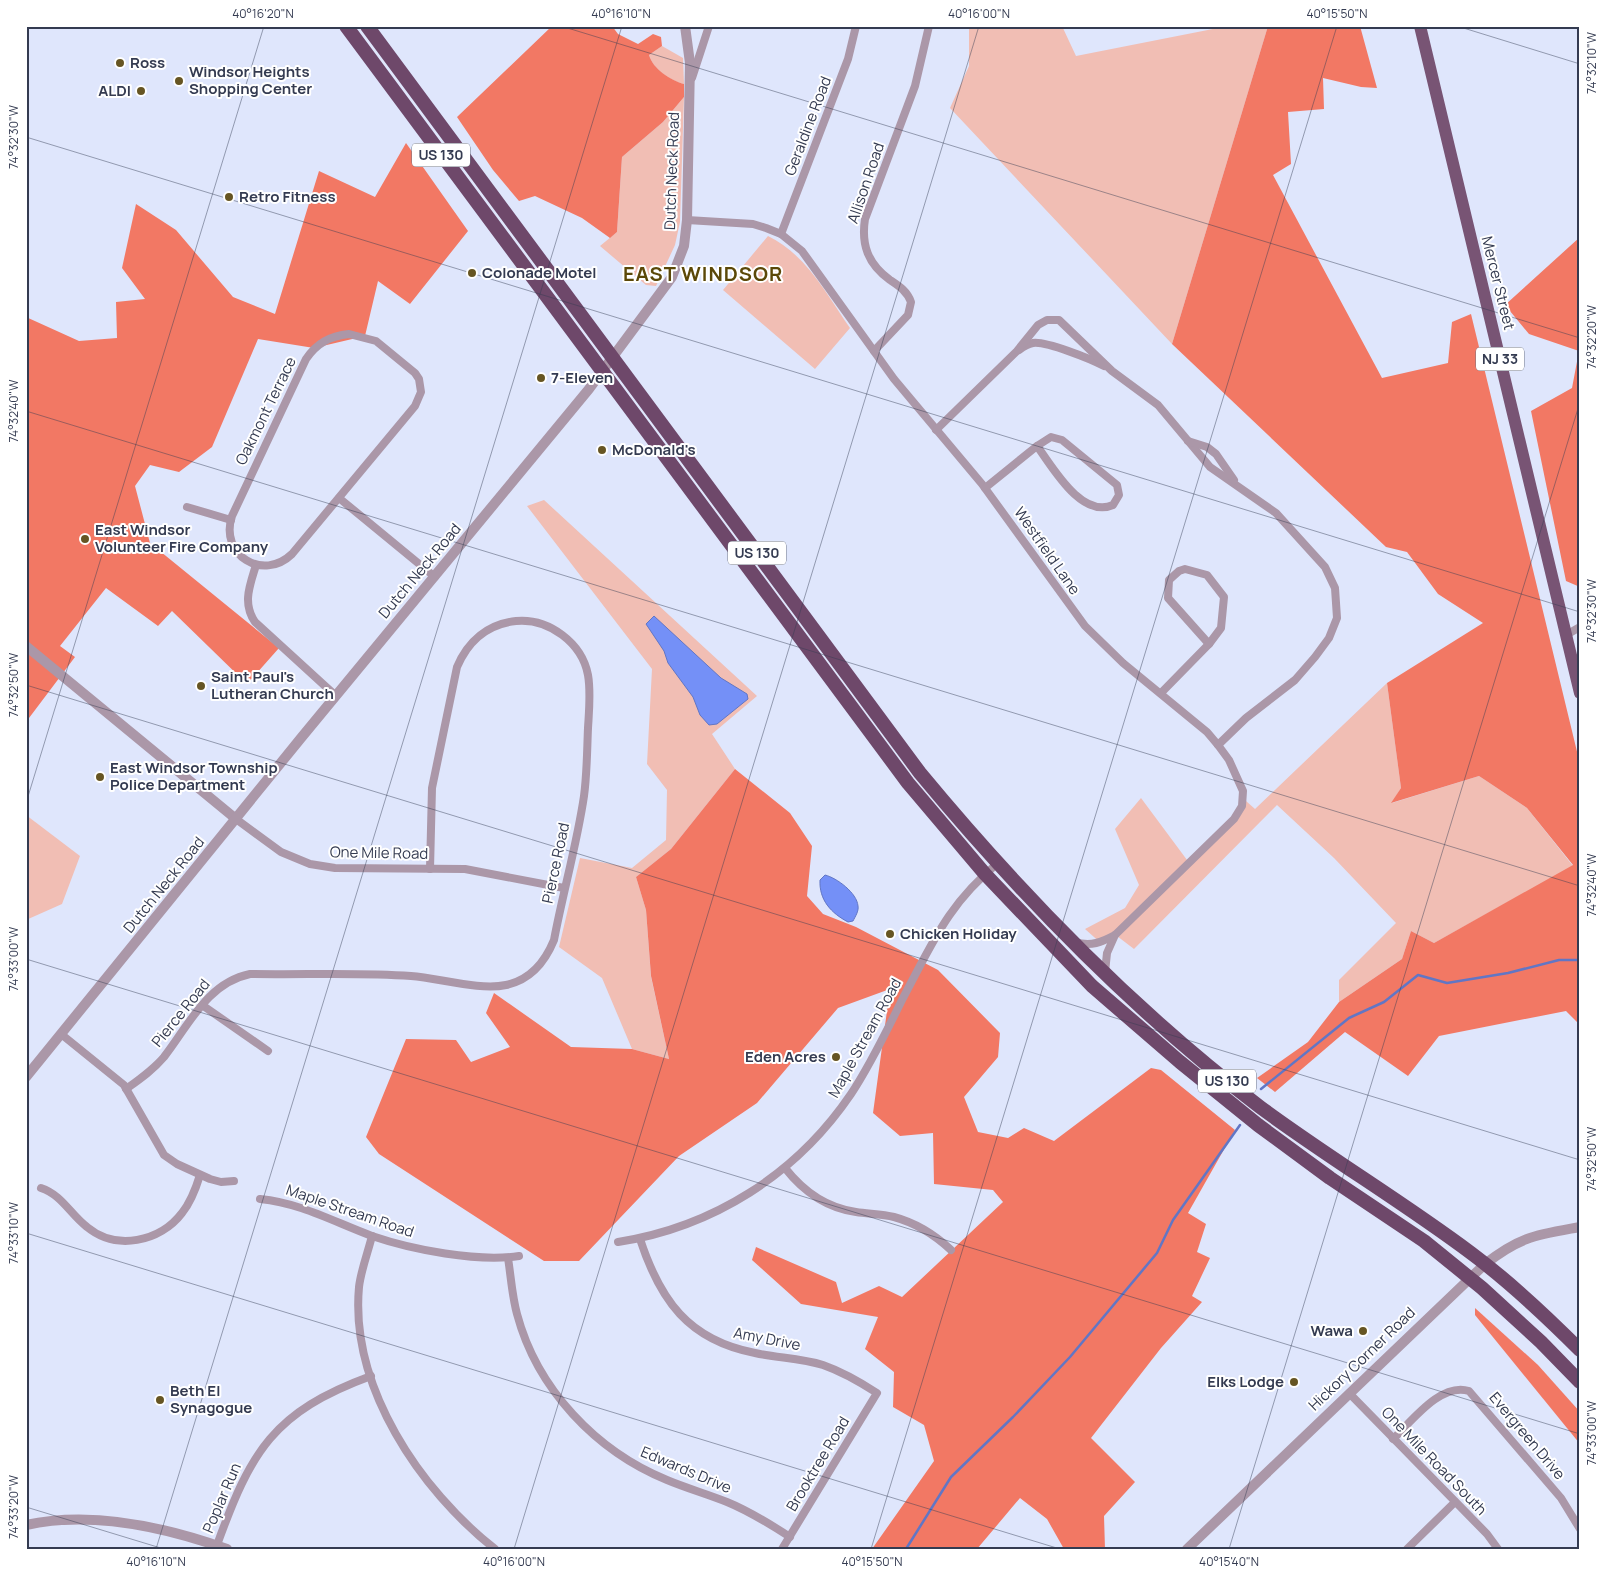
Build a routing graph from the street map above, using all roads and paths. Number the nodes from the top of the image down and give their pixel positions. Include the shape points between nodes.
1 (346, 26) edge
2 (367, 26) edge
3 (685, 26) edge
4 (709, 26) edge
5 (856, 26) edge
6 (930, 26) edge
7 (1420, 26) edge
8 (690, 85) junction
9 (396, 94) junction
10 (418, 98) junction
11 (687, 220) junction
12 (781, 234) junction
13 (874, 351) junction
14 (1017, 351) junction
15 (612, 358) junction
16 (1112, 371) junction
17 (602, 372) junction
18 (936, 430) junction
19 (1186, 440) junction
20 (1037, 446) junction
21 (1239, 485) junction
22 (985, 488) junction
23 (339, 498) junction
24 (187, 507) dead end
25 (231, 520) junction
26 (256, 565) junction
27 (435, 577) junction
28 (1580, 627) edge
29 (1566, 635) junction
30 (1209, 644) junction
31 (26, 646) edge
32 (839, 664) junction
33 (826, 672) junction
34 (1161, 693) junction
35 (1580, 693) edge
36 (336, 696) junction
37 (1218, 745) junction
38 (236, 819) junction
39 (998, 863) junction
40 (430, 869) junction
41 (986, 874) junction
42 (564, 888) junction
43 (1115, 935) junction
44 (1074, 941) junction
45 (1105, 972) junction
46 (202, 1005) junction
47 (61, 1034) junction
48 (1173, 1036) junction
49 (1162, 1047) junction
50 (268, 1051) dead end
51 (26, 1077) edge
52 (126, 1089) junction
53 (785, 1168) junction
54 (200, 1175) junction
55 (234, 1181) dead end
56 (42, 1188) dead end
57 (260, 1199) dead end
58 (1580, 1227) edge
59 (372, 1236) junction
60 (640, 1239) junction
61 (618, 1242) dead end
62 (951, 1250) dead end
63 (519, 1256) dead end
64 (508, 1258) junction
65 (1484, 1264) junction
66 (1470, 1278) junction
67 (1580, 1350) edge
68 (371, 1376) junction
69 (1580, 1382) edge
70 (877, 1393) joint
71 (1349, 1393) junction
72 (1394, 1438) junction
73 (1455, 1502) junction
74 (26, 1524) edge
75 (1580, 1529) edge
76 (790, 1537) junction
77 (222, 1547) edge
78 (495, 1549) edge
79 (782, 1549) edge
80 (1187, 1549) edge
81 (1408, 1549) edge
82 (1498, 1549) edge

1 - 9 highway, US 130
2 - 10 highway, US 130
3 - 8 street, Dutch Neck Road
4 - 8 street
5 - 12 street, Geraldine Road via 848,59
6 - 13 street, Allison Road via 916,86 864,225 869,258 880,273 904,290 911,302 908,315
7 - 29 main road, Mercer Street / NJ 33
8 - 11 street, Dutch Neck Road
9 - 10 highway
9 - 17 highway, US 130
10 - 15 highway, US 130
11 - 12 street, Westfield Lane via 753,224
11 - 15 street, Dutch Neck Road via 684,246 672,276
12 - 13 street, Westfield Lane via 805,255
13 - 18 street, Westfield Lane
14 - 16 street via 1038,343 1084,357
14 - 16 street via 1041,322 1059,320
14 - 18 street
15 - 17 street, Dutch Neck Road
15 - 32 highway, US 130
16 - 19 street via 1158,405
17 - 27 street, Dutch Neck Road
17 - 33 highway, US 130
18 - 22 street, Westfield Lane
19 - 21 street via 1210,467
19 - 21 street via 1207,447 1216,454
20 - 20 street via 1074,496 1102,507 1117,500 1117,485 1062,440 1051,437
20 - 22 street
21 - 37 street via 1276,513 1325,567 1335,588 1338,608 1334,629 1305,670
22 - 34 street, Westfield Lane via 1085,626 1123,663
23 - 25 street, Oakmont Terrace via 415,406 421,392 415,373 376,341 359,335 329,338 306,359
23 - 26 street, Oakmont Terrace via 288,558 270,566
23 - 27 street
24 - 25 street
25 - 26 street via 230,535 236,550
26 - 36 street via 247,595 250,615
27 - 36 street, Dutch Neck Road
28 - 29 street
29 - 35 main road, Mercer Street / NJ 33
30 - 30 street via 1221,628 1224,597 1205,574 1191,569 1179,571 1170,580 1168,598
30 - 34 street
31 - 38 street, One Mile Road
32 - 33 street
32 - 39 highway, US 130 via 920,773
33 - 41 highway, US 130 via 908,783
34 - 37 street, Westfield Lane
36 - 38 street, Dutch Neck Road
37 - 43 street, Westfield Lane via 1241,784 1243,798 1238,813
38 - 40 street, One Mile Road via 281,852 310,864 335,868
38 - 47 street, Dutch Neck Road
39 - 41 street, Maple Stream Road
39 - 44 highway, US 130
40 - 42 street, One Mile Road via 482,871
40 - 42 street, Pierce Road via 432,788 457,667 473,641 489,629 509,622 532,622 564,636 580,654 588,674 586,783
41 - 49 highway, US 130 via 1092,986
41 - 53 street, Maple Stream Road via 960,900 941,926 852,1093 822,1132
42 - 46 street, Pierce Road via 554,940 547,956 527,976 506,985 485,987 408,976 250,974 224,984
43 - 44 street, Westfield Lane via 1094,944
43 - 45 street, Westfield Lane via 1107,952
44 - 45 highway, US 130
45 - 48 highway, US 130
46 - 50 street
46 - 52 street, Pierce Road via 163,1058
47 - 51 street, Dutch Neck Road
47 - 52 street
48 - 49 street
48 - 65 highway, US 130 via 1305,1140
49 - 66 highway, US 130 via 1268,1133
52 - 54 street via 164,1155
53 - 60 street, Maple Stream Road via 769,1182 717,1211
53 - 62 street via 804,1189 827,1204 908,1222 934,1235
54 - 55 street via 221,1182
54 - 56 street via 190,1200 176,1220 158,1234 132,1241 109,1239 97,1234 76,1218 59,1196
57 - 59 street, Maple Stream Road via 294,1204
58 - 65 street, Hickory Corner Road via 1524,1238
59 - 64 street, Maple Stream Road via 439,1253
59 - 68 street via 362,1272 359,1305
60 - 61 street, Maple Stream Road
60 - 70 street, Amy Drive via 661,1291 677,1312 697,1329 741,1350 822,1365
63 - 64 street, Maple Stream Road
64 - 76 street, Edwards Drive via 517,1314 530,1350 554,1390 580,1422 608,1446 646,1470 752,1514
65 - 66 street, Hickory Corner Road
65 - 67 highway, US 130
66 - 69 highway, US 130
66 - 71 street, Hickory Corner Road
68 - 77 street, Poplar Run via 323,1396 279,1428 258,1453 241,1482
68 - 78 street via 390,1422 415,1465 445,1504
70 - 76 street, Brooktree Road
71 - 72 street, One Mile Road South
71 - 80 street, Hickory Corner Road
72 - 73 street, One Mile Road South
72 - 75 street, Evergreen Drive via 1442,1394 1456,1388 1469,1391 1561,1498
73 - 81 street
73 - 82 street, One Mile Road South
74 - 77 street via 76,1520 116,1522 179,1534
76 - 79 street, Brooktree Road

